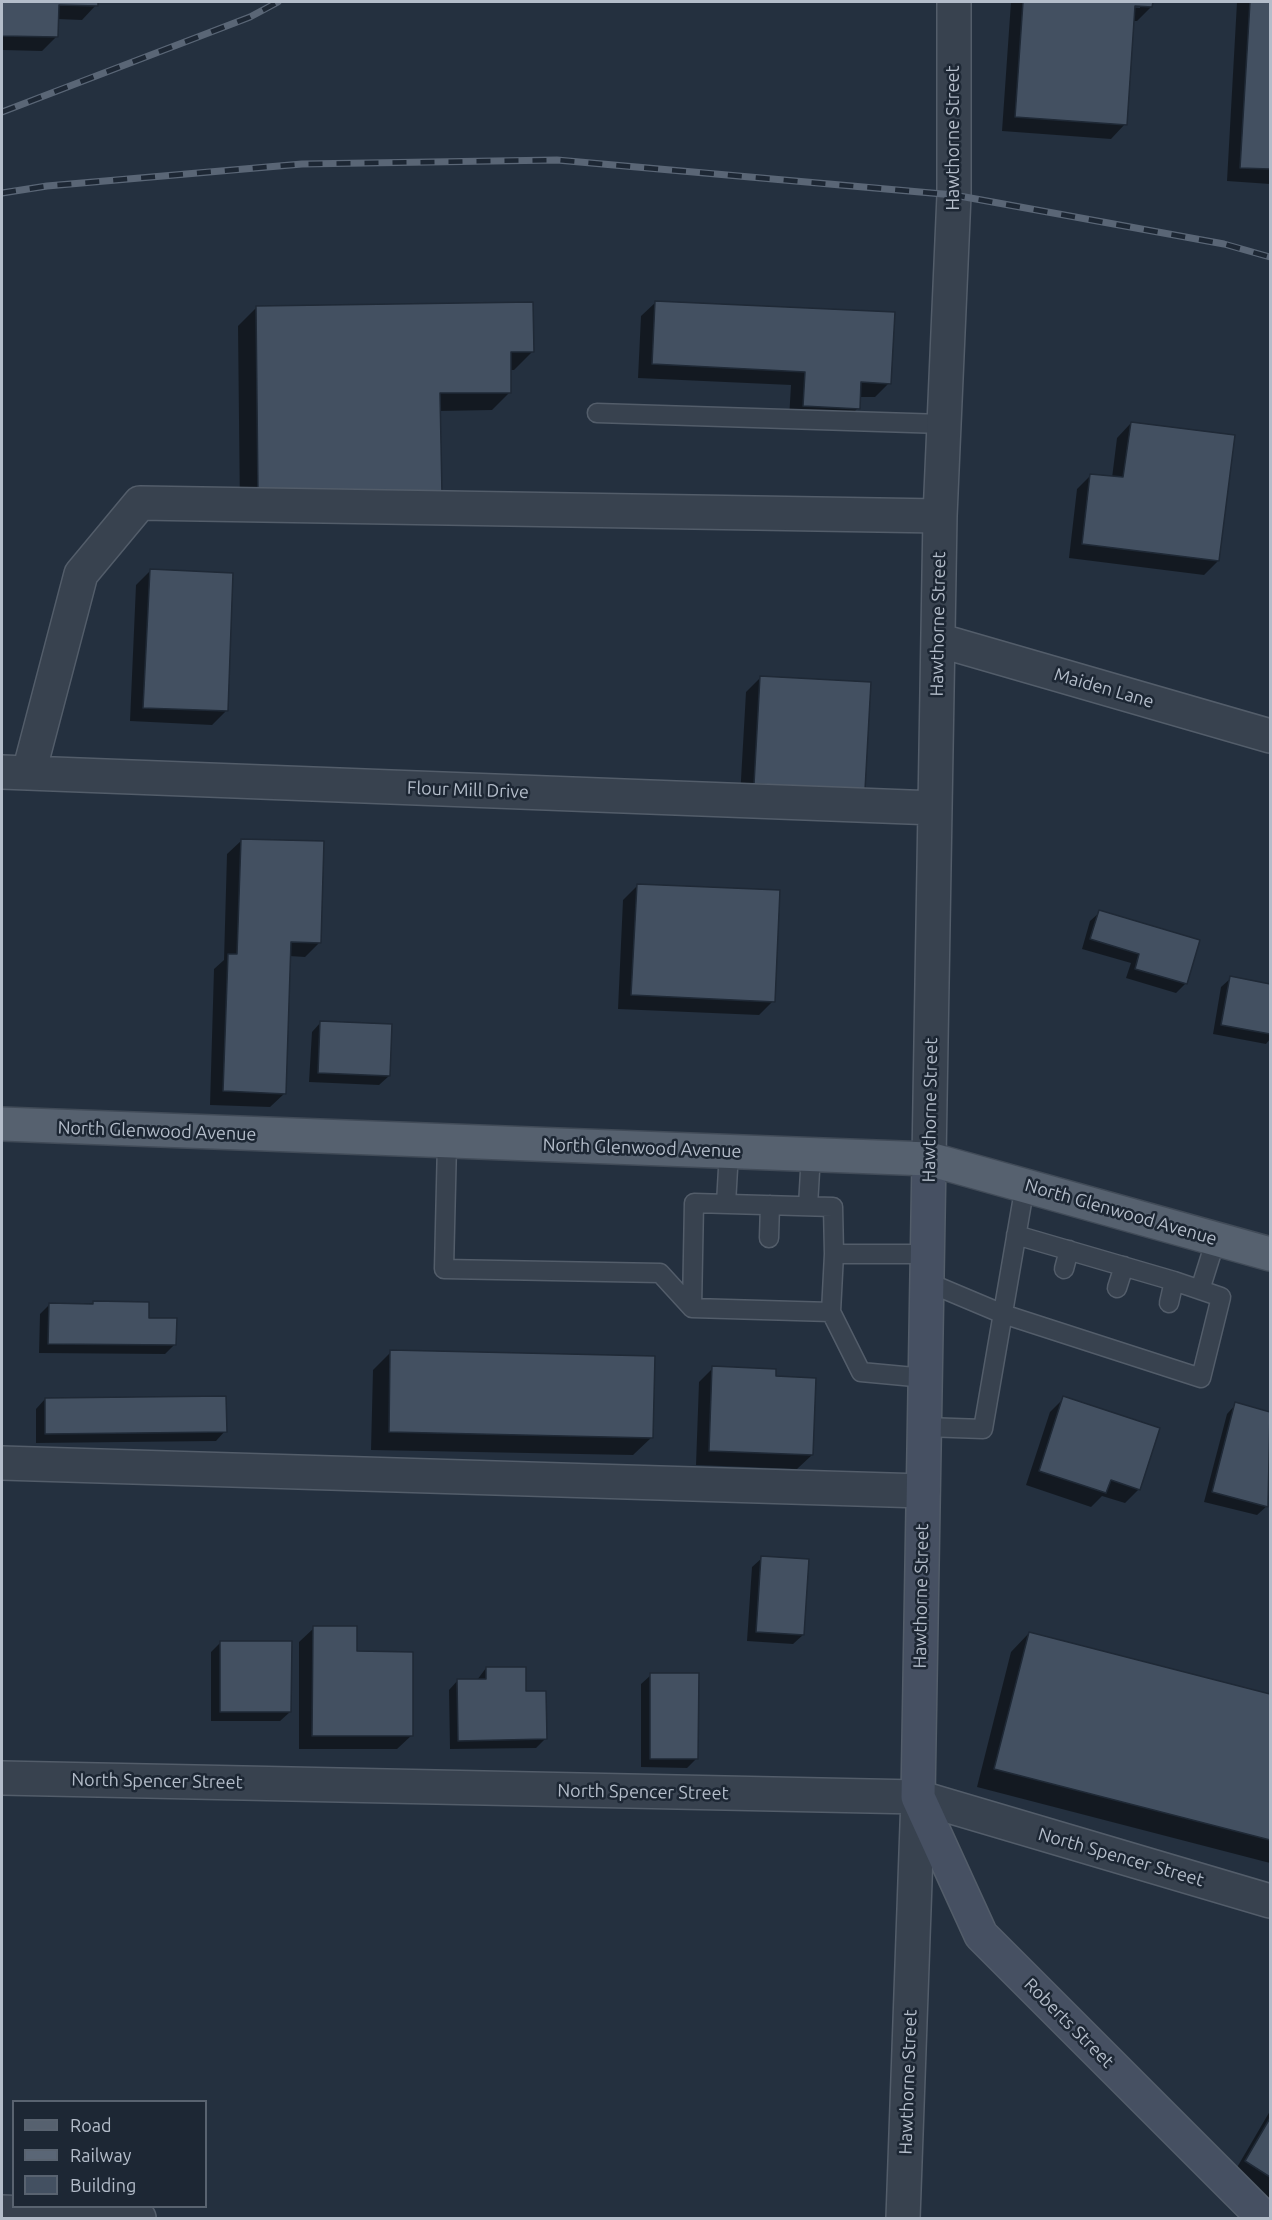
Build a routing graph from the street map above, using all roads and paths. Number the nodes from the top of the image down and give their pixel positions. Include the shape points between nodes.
1 (954, 2) edge
2 (597, 413) dead end
3 (943, 424) junction
4 (940, 516) junction
5 (938, 640) junction
6 (1270, 736) edge
7 (15, 772) edge
8 (935, 808) junction
9 (2, 1124) edge
10 (447, 1143) junction
11 (729, 1151) junction
12 (810, 1154) junction
13 (929, 1159) junction
14 (1025, 1185) junction
15 (726, 1204) junction
16 (770, 1205) junction
17 (808, 1206) junction
18 (1016, 1235) junction
19 (769, 1238) dead end
20 (1216, 1239) junction
21 (1068, 1250) junction
22 (834, 1254) junction
23 (1270, 1254) edge
24 (1124, 1266) junction
25 (927, 1268) junction
26 (1064, 1269) dead end
27 (1174, 1281) junction
28 (1117, 1288) dead end
29 (1200, 1290) junction
30 (1169, 1303) dead end
31 (692, 1308) junction
32 (831, 1312) junction
33 (1003, 1314) junction
34 (925, 1378) junction
35 (924, 1427) junction
36 (2, 1463) edge
37 (923, 1491) junction
38 (2, 1778) edge
39 (918, 1797) junction
40 (1270, 1901) edge
41 (2, 2211) edge
42 (140, 2218) edge
43 (903, 2218) edge
44 (1264, 2218) edge

1 - 3 street, Hawthorne Street via 954,195
2 - 3 lane
3 - 4 street, Hawthorne Street
4 - 5 street, Hawthorne Street
4 - 7 street via 140,503 81,574
5 - 6 street, Maiden Lane
5 - 8 street, Hawthorne Street
7 - 8 street, Flour Mill Drive
8 - 13 street, Hawthorne Street
9 - 10 main road, North Glenwood Avenue
10 - 11 main road, North Glenwood Avenue
10 - 31 lane via 444,1269 660,1273
11 - 12 main road, North Glenwood Avenue
11 - 15 lane
12 - 13 main road, North Glenwood Avenue
12 - 17 lane
13 - 14 main road, North Glenwood Avenue
13 - 25 street, Hawthorne Street
14 - 18 lane
14 - 20 main road, North Glenwood Avenue
15 - 16 lane
15 - 31 lane via 694,1203
16 - 17 lane
16 - 19 lane
17 - 22 lane via 833,1207
18 - 21 lane
18 - 33 lane
20 - 23 main road, North Glenwood Avenue
20 - 29 lane
21 - 24 lane
21 - 26 lane
22 - 25 lane
22 - 32 lane
24 - 27 lane
24 - 28 lane
25 - 33 lane
25 - 34 street, Hawthorne Street
27 - 29 lane
27 - 30 lane
29 - 33 lane via 1221,1297 1201,1378 1102,1340
31 - 32 lane via 767,1301
32 - 34 lane via 861,1372
33 - 35 lane via 983,1429
34 - 35 street, Hawthorne Street
35 - 37 street, Hawthorne Street
36 - 37 street
37 - 39 street, Hawthorne Street
38 - 39 street, North Spencer Street
39 - 40 street, North Spencer Street
39 - 43 street, Hawthorne Street
39 - 44 street, Roberts Street via 981,1935
41 - 42 street

